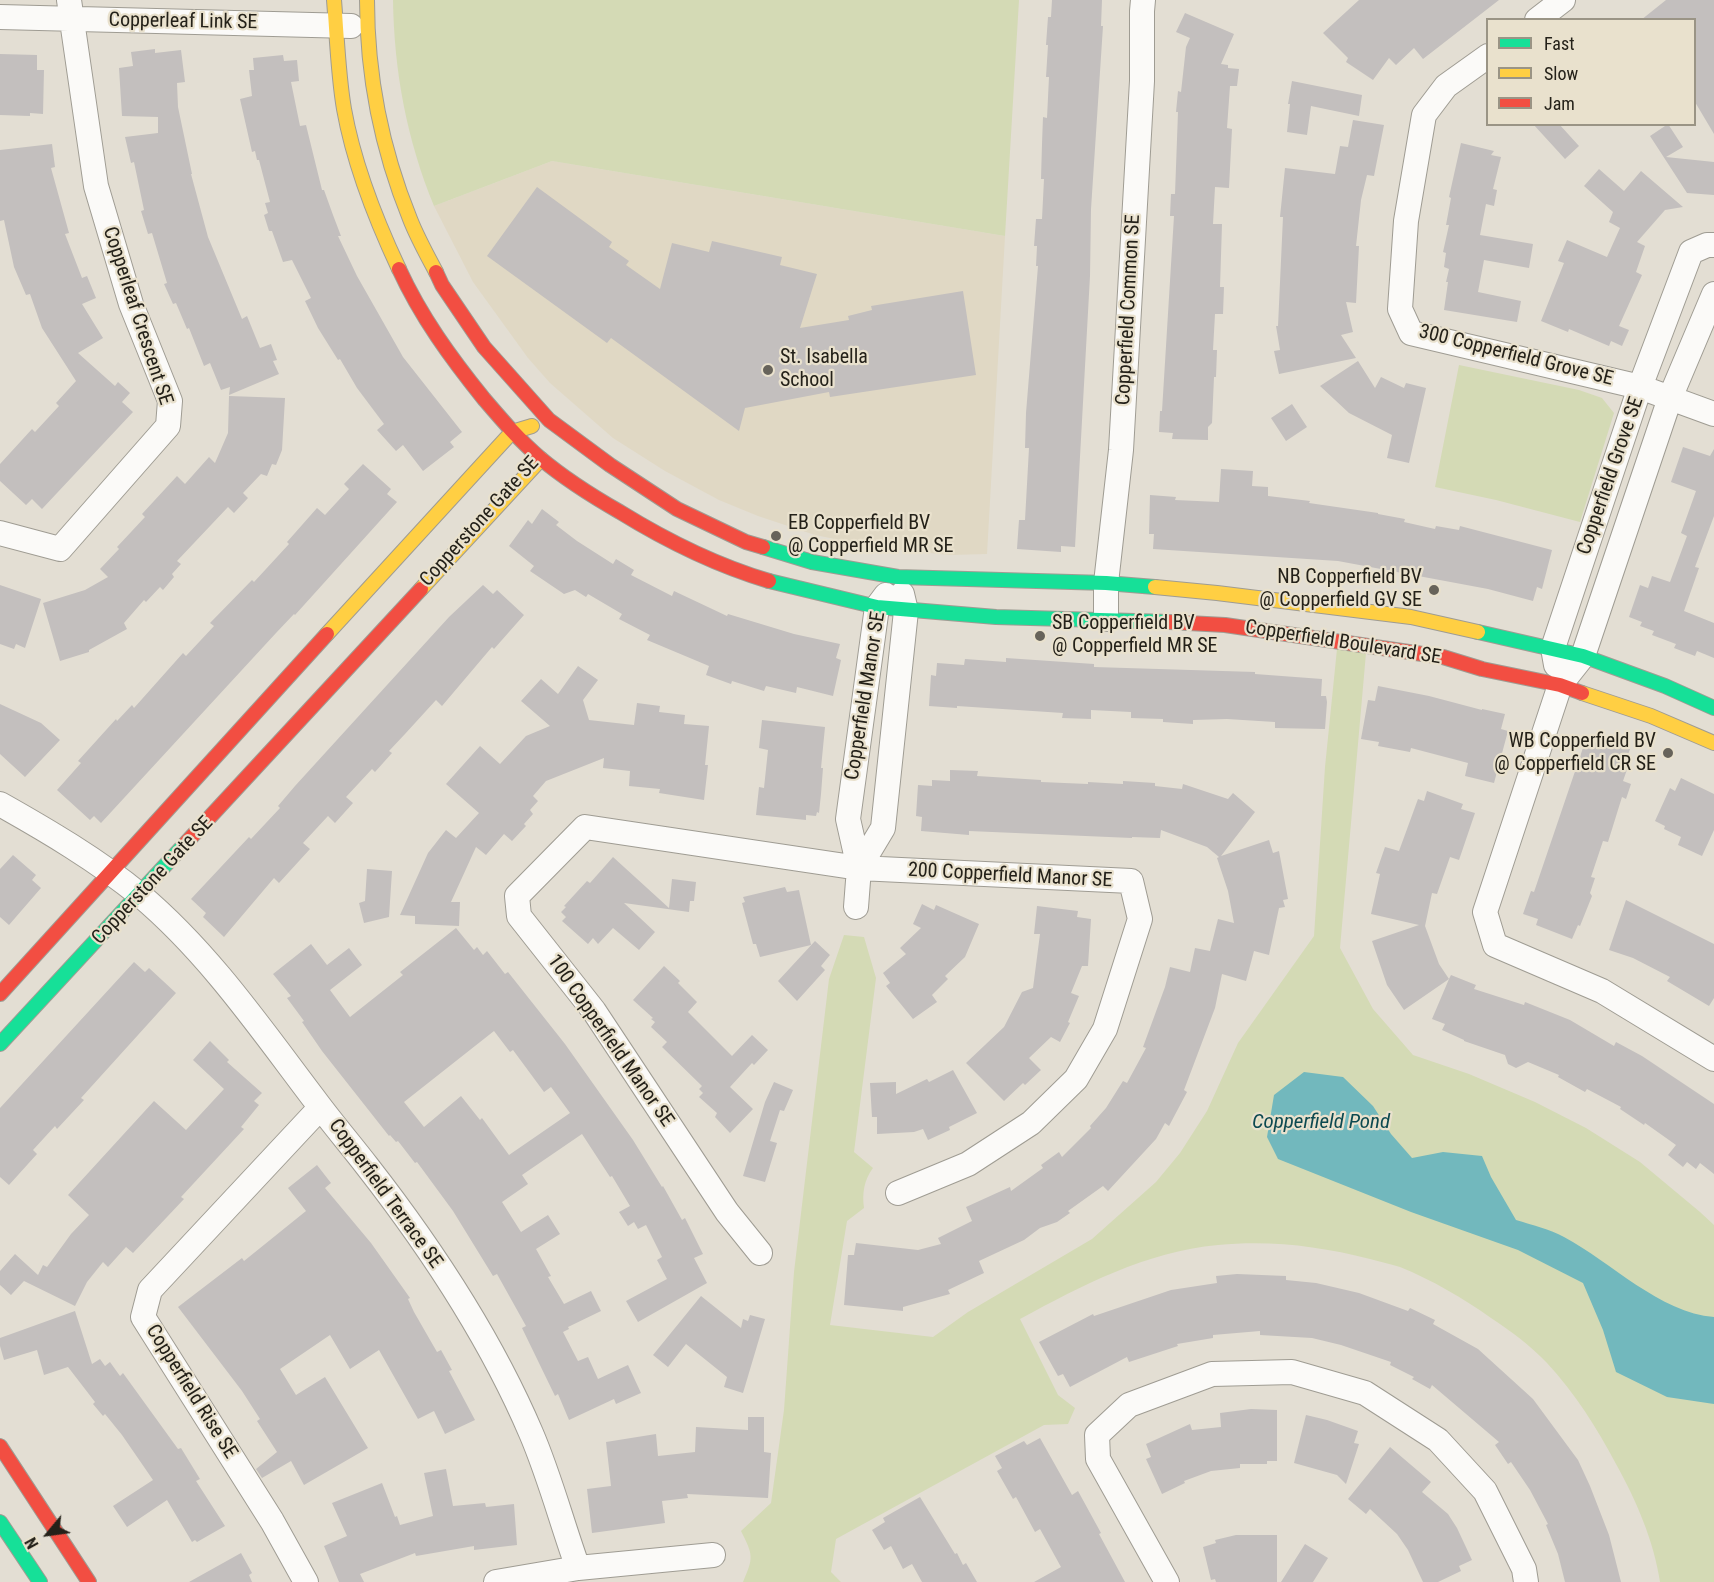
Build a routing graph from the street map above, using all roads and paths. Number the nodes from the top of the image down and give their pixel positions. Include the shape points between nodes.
1 (334, 0) edge
2 (366, 0) edge
3 (1143, 0) edge
4 (1563, 0) edge
5 (70, 9) edge
6 (0, 17) edge
7 (1540, 18) edge
8 (367, 25) junction
9 (335, 26) junction
10 (1486, 57) edge
11 (1714, 245) edge
12 (1714, 294) edge
13 (1640, 387) junction
14 (1670, 398) junction
15 (1714, 414) edge
16 (549, 420) junction
17 (512, 432) junction
18 (541, 459) junction
19 (0, 533) edge
20 (898, 577) junction
21 (1106, 583) junction
22 (877, 607) junction
23 (906, 611) junction
24 (1106, 619) junction
25 (1553, 648) junction
26 (1583, 656) junction
27 (1560, 685) junction
28 (1714, 708) edge
29 (1714, 743) edge
30 (0, 804) edge
31 (859, 868) junction
32 (109, 873) junction
33 (140, 895) junction
34 (856, 907) dead end
35 (0, 994) edge
36 (0, 1044) edge
37 (1714, 1059) edge
38 (320, 1108) junction
39 (898, 1193) dead end
40 (760, 1253) dead end
41 (0, 1446) edge
42 (0, 1521) edge
43 (713, 1555) dead end
44 (578, 1568) junction
45 (40, 1582) edge
46 (89, 1582) edge
47 (306, 1582) edge
48 (496, 1582) edge
49 (1167, 1582) edge
50 (1526, 1582) edge

1 - 9 street, Copperfield Boulevard SE
2 - 8 street, Copperfield Boulevard SE
3 - 21 street, Copperfield Common SE via 1121,450
4 - 7 street
5 - 6 street, Copperleaf Link SE
5 - 9 street, Copperleaf Link SE
5 - 19 street, Copperleaf Crescent SE via 96,186 130,304 170,401 168,426 60,549
8 - 9 street, Copperleaf Link SE
8 - 16 street, Copperfield Boulevard SE via 374,94 410,219 442,285 484,347
9 - 17 street, Copperfield Boulevard SE via 344,108 382,234 415,304 457,366
10 - 13 street, 300 Copperfield Grove SE via 1446,86 1424,116 1406,222 1400,309 1411,333
11 - 13 street via 1691,252
12 - 14 street
13 - 14 street, Copperfield Grove SE
13 - 25 street, Copperfield Grove SE
14 - 15 street
14 - 26 street, Copperfield Grove SE
16 - 17 street, Copperstone Gate SE
16 - 18 street, Copperstone Gate SE
16 - 20 street, Copperfield Boulevard SE via 677,509 746,542 812,562
17 - 18 street, Copperfield Boulevard SE
17 - 32 street, Copperstone Gate SE
18 - 22 street, Copperfield Boulevard SE via 664,539 714,562 805,591
18 - 33 street, Copperstone Gate SE
20 - 21 street, Copperfield Boulevard SE
20 - 22 street, Copperfield Manor SE
20 - 23 street, Copperfield Manor SE
21 - 24 street, Copperfield Common SE
21 - 25 street, Copperfield Boulevard SE via 1411,617
22 - 23 street, Copperfield Boulevard SE
22 - 31 street, Copperfield Manor SE via 848,819
23 - 24 street, Copperfield Boulevard SE
23 - 31 street, Copperfield Manor SE via 883,828
24 - 27 street, Copperfield Boulevard SE via 1225,625 1372,645 1443,657
25 - 26 street, Copperfield Boulevard SE
25 - 27 street, Copperfield Grove SE
26 - 27 street, Copperfield Grove SE
26 - 28 street, Copperfield Boulevard SE
27 - 29 street, Copperfield Boulevard SE via 1651,716
27 - 37 street via 1485,912 1495,945 1602,991
30 - 32 street, Copperfield Terrace SE
31 - 34 street, Copperfield Manor SE
31 - 39 street, 200 Copperfield Manor SE via 1131,881 1140,919 1105,1029 1076,1079 1031,1124 968,1164
31 - 40 street, 100 Copperfield Manor SE via 585,826 517,896 519,916 594,1011 727,1212
32 - 33 street, Copperfield Terrace SE
32 - 35 street, Copperstone Gate SE
33 - 36 street, Copperstone Gate SE
33 - 38 street, Copperfield Terrace SE via 185,937 232,991
38 - 44 street, Copperfield Terrace SE via 368,1166 434,1258 483,1336 532,1434
38 - 47 street, Copperfield Rise SE via 150,1290 143,1317
41 - 46 street
42 - 45 street
43 - 44 street
44 - 48 street
49 - 50 street via 1098,1460 1097,1435 1130,1405 1212,1374 1292,1372 1365,1393 1438,1440 1485,1491 1524,1569

